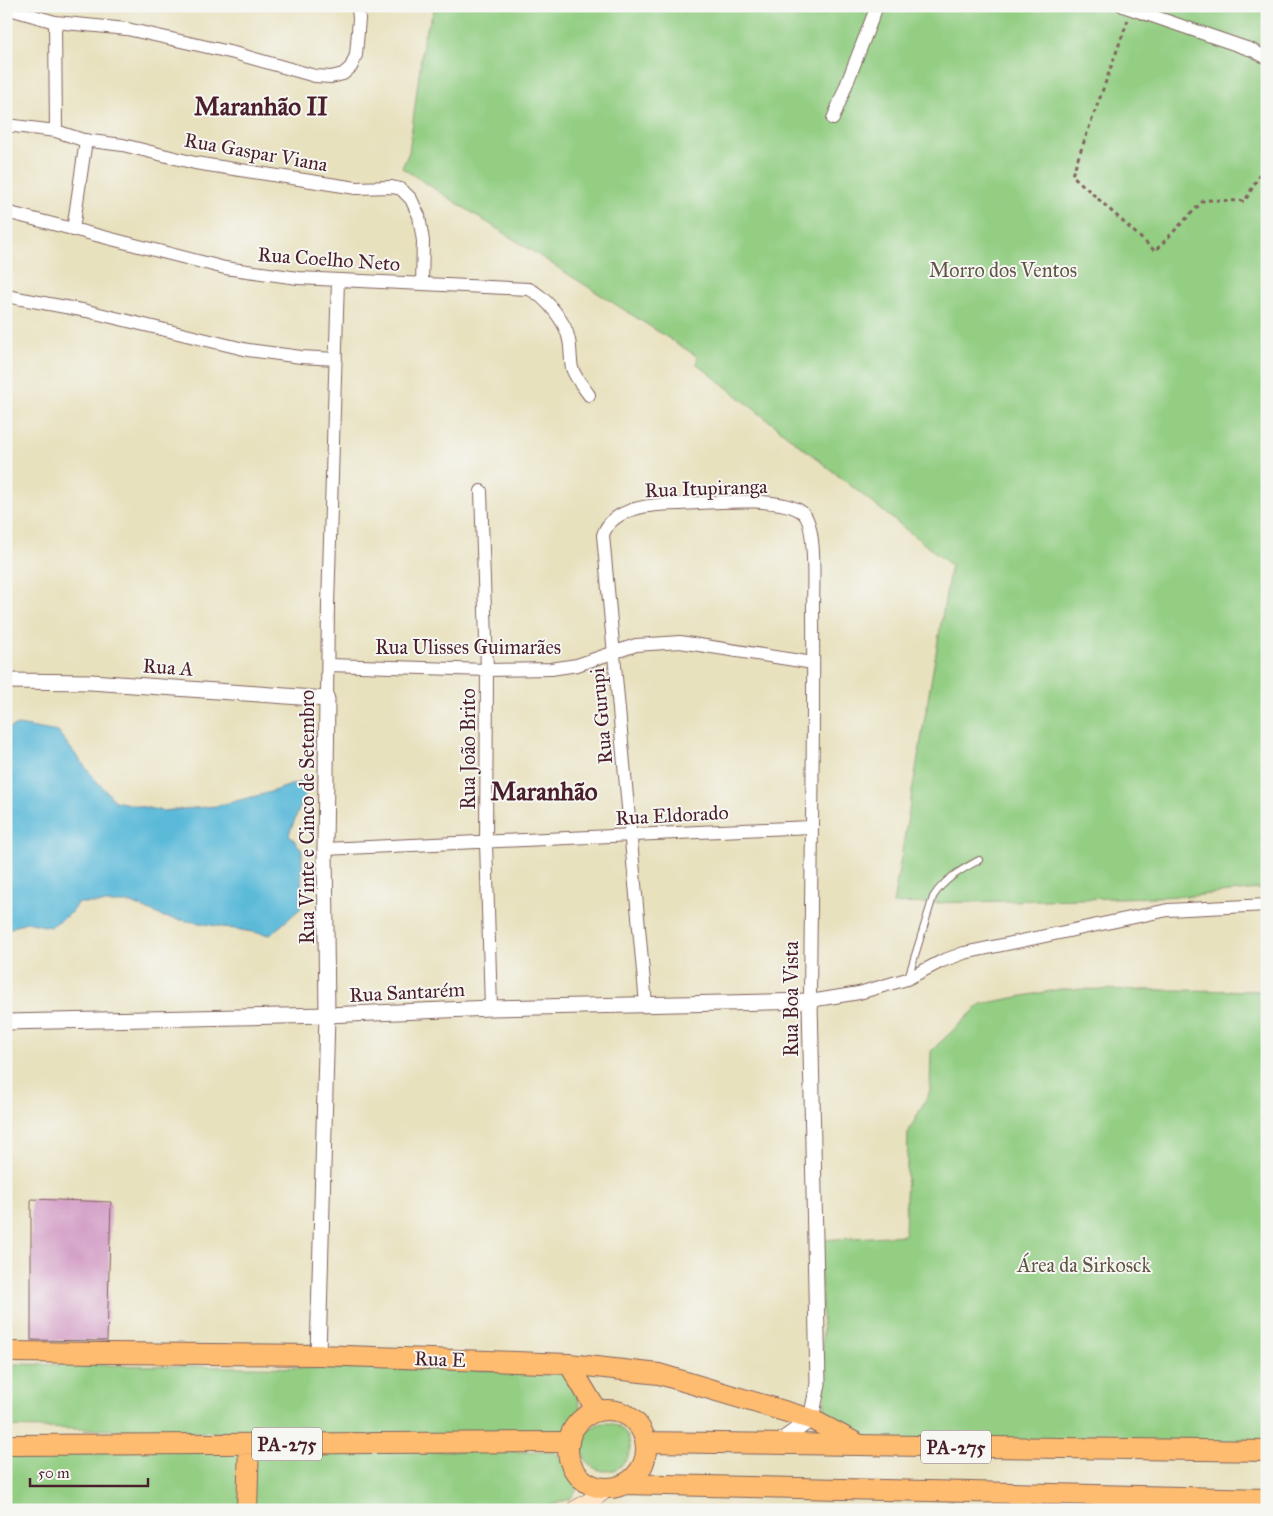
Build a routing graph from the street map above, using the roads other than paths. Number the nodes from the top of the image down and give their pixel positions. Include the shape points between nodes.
1 (358, 6) edge
2 (877, 6) edge
3 (6, 8) edge
4 (1127, 8) edge
5 (55, 22) junction
6 (1267, 58) edge
7 (833, 119) dead end
8 (6, 125) edge
9 (56, 131) junction
10 (86, 140) junction
11 (6, 212) edge
12 (73, 230) junction
13 (338, 280) junction
14 (422, 284) junction
15 (6, 296) edge
16 (336, 359) junction
17 (589, 395) dead end
18 (481, 491) dead end
19 (812, 535) joint
20 (603, 544) joint
21 (614, 653) junction
22 (813, 663) junction
23 (328, 665) junction
24 (487, 670) junction
25 (6, 681) edge
26 (327, 699) junction
27 (812, 827) junction
28 (631, 836) junction
29 (486, 843) junction
30 (324, 849) junction
31 (979, 860) dead end
32 (1267, 905) edge
33 (907, 979) junction
34 (810, 1001) junction
35 (646, 1004) junction
36 (491, 1008) junction
37 (327, 1015) junction
38 (6, 1022) edge
39 (6, 1352) edge
40 (318, 1355) junction
41 (569, 1364) junction
42 (597, 1411) junction
43 (811, 1419) junction
44 (569, 1442) junction
45 (646, 1442) junction
46 (249, 1444) junction
47 (777, 1444) junction
48 (6, 1445) edge
49 (860, 1446) junction
50 (1267, 1450) edge
51 (616, 1486) junction
52 (1267, 1498) edge
53 (1113, 1502) edge
54 (247, 1510) edge
55 (575, 1510) edge

1 - 5 street via 356,55 351,67 343,74 331,77 315,76 234,53 127,29
2 - 7 street
3 - 5 street
4 - 6 street via 1185,26
5 - 9 street
8 - 9 street, Rua Gaspar Viana
9 - 10 street, Rua Gaspar Viana
10 - 12 street
10 - 14 street, Rua Gaspar Viana via 123,145 195,163 356,188 400,189 411,199 418,216 423,241
11 - 12 street, Rua Coelho Neto
12 - 13 street, Rua Coelho Neto via 225,268
13 - 14 street, Rua Coelho Neto
13 - 16 street, Rua Vinte e Cinco de Setembro
14 - 17 street, Rua Coelho Neto via 529,289 539,293 569,338 572,367
15 - 16 street via 87,311 248,350
16 - 23 street, Rua Vinte e Cinco de Setembro
18 - 24 street, Rua João Brito
19 - 20 street, Rua Itupiranga via 805,514 794,506 769,502 660,504 642,507 611,521 605,530
19 - 22 street, Rua Boa Vista
20 - 21 street, Rua Gurupi
21 - 22 street, Rua Ulisses Guimarães via 636,645 680,642
21 - 24 street, Rua Ulisses Guimarães via 577,665 551,669
21 - 28 street, Rua Gurupi
22 - 27 street, Rua Boa Vista
23 - 24 street, Rua Ulisses Guimarães
23 - 26 street, Rua Vinte e Cinco de Setembro
24 - 29 street, Rua João Brito
25 - 26 street, Rua A via 91,682
26 - 30 street, Rua Vinte e Cinco de Setembro
27 - 28 street, Rua Eldorado
27 - 34 street, Rua Boa Vista
28 - 29 street, Rua Eldorado
28 - 35 street, Rua Gurupi
29 - 30 street, Rua Eldorado
29 - 36 street, Rua João Brito
30 - 37 street, Rua Vinte e Cinco de Setembro
31 - 33 lane via 940,886 933,897
32 - 33 street via 1168,910 964,953
33 - 34 street via 859,993
34 - 35 street, Rua Santarém
34 - 43 street, Rua Boa Vista via 818,1384
35 - 36 street, Rua Santarém
36 - 37 street, Rua Santarém
37 - 38 street, Rua Santarém
37 - 40 street, Rua Vinte e Cinco de Setembro
39 - 40 main road, Rua E
40 - 41 main road, Rua E
41 - 42 main road
41 - 43 main road, Rua E via 659,1374
42 - 44 main road via 582,1419 573,1429
42 - 45 main road via 616,1411 634,1420
43 - 47 street
43 - 49 main road, Rua E
44 - 46 main road, PA-275
44 - 51 main road, PA-275 via 568,1453 577,1474 596,1487
45 - 47 main road, PA-275
45 - 51 main road via 642,1467 635,1477
46 - 48 main road, PA-275
46 - 54 main road
47 - 49 main road, PA-275
49 - 50 main road, PA-275
51 - 53 main road, PA-275
51 - 55 main road
52 - 53 main road, PA-275

